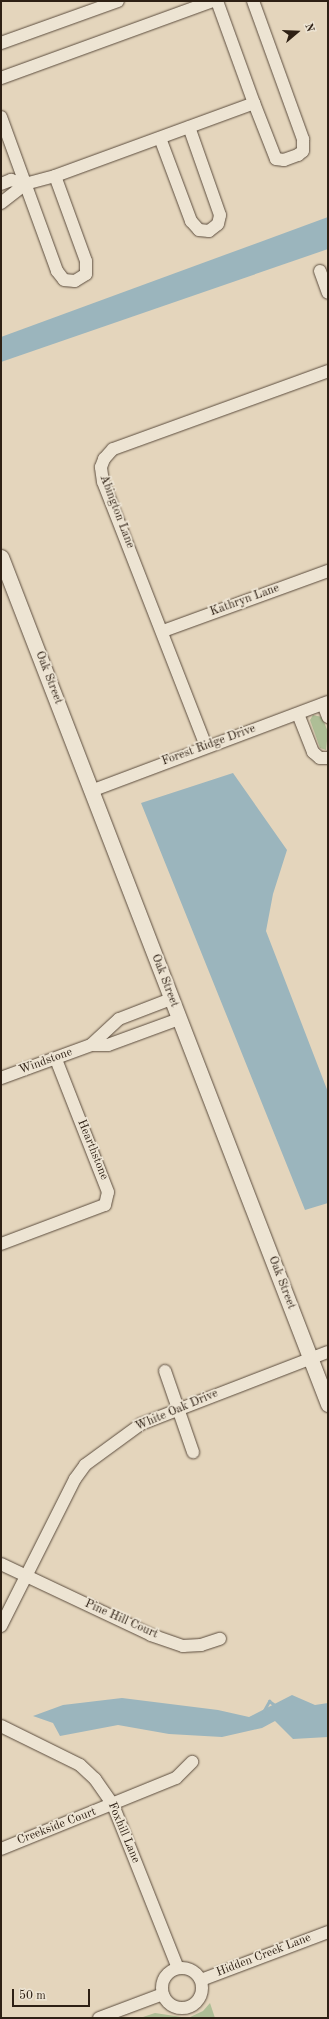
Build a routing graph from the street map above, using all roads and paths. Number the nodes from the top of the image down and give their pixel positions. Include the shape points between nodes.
1 (118, 1) edge
2 (212, 1) edge
3 (217, 1) edge
4 (253, 1) edge
5 (1, 43) edge
6 (1, 78) edge
7 (254, 103) junction
8 (1, 117) edge
9 (189, 127) junction
10 (160, 138) junction
11 (55, 176) junction
12 (1, 184) edge
13 (25, 184) junction
14 (1, 203) edge
15 (320, 271) dead end
16 (328, 293) edge
17 (328, 371) edge
18 (1, 557) edge
19 (328, 571) edge
20 (163, 631) junction
21 (326, 703) edge
22 (298, 714) junction
23 (328, 717) edge
24 (206, 746) junction
25 (328, 758) edge
26 (91, 791) junction
27 (171, 999) junction
28 (178, 1019) junction
29 (91, 1045) junction
30 (56, 1059) junction
31 (1, 1078) edge
32 (1, 1244) edge
33 (328, 1352) edge
34 (311, 1359) junction
35 (165, 1372) dead end
36 (328, 1404) edge
37 (178, 1409) junction
38 (194, 1452) dead end
39 (1, 1564) edge
40 (25, 1576) junction
41 (1, 1626) edge
42 (220, 1638) dead end
43 (1, 1726) edge
44 (192, 1762) dead end
45 (113, 1805) junction
46 (1, 1849) edge
47 (328, 1932) edge
48 (178, 1968) junction
49 (200, 1980) junction
50 (163, 1994) junction
51 (99, 2018) edge

1 - 5 street
2 - 6 street
3 - 7 street
4 - 7 street via 303,139 303,150 298,156 284,160 276,159
7 - 9 street
8 - 13 street
9 - 10 street
9 - 10 street via 220,215 218,224 209,231 196,228 191,221
10 - 11 street
11 - 13 street
11 - 13 street via 86,261 86,274 75,282 64,280 58,271
12 - 13 street via 11,180
13 - 14 street
15 - 16 street
17 - 20 street, Abington Lane via 113,449 104,459 100,469 103,482
18 - 26 street, Oak Street
19 - 20 street, Kathryn Lane
20 - 24 street, Abington Lane
21 - 22 street, Forest Ridge Drive
21 - 23 street
22 - 24 street, Forest Ridge Drive
22 - 25 street via 313,752 320,758
24 - 26 street, Forest Ridge Drive
26 - 27 street, Oak Street
27 - 28 street, Oak Street
27 - 29 street, Windstone via 119,1019
28 - 29 street, Windstone via 108,1045
28 - 34 street, Oak Street
29 - 30 street, Windstone
30 - 31 street, Windstone
30 - 32 street, Hearthstone via 108,1192 104,1206
33 - 34 street, White Oak Drive
34 - 36 street, Oak Street
34 - 37 street, White Oak Drive
35 - 37 street
37 - 38 street
37 - 40 street, White Oak Drive via 141,1424 85,1465
39 - 40 street, Pine Hill Court
40 - 41 street, White Oak Drive
40 - 42 street, Pine Hill Court via 151,1635 183,1646 201,1645
43 - 45 street, Foxhill Lane via 80,1765 95,1779
44 - 45 street, Creekside Court via 176,1778
45 - 46 street, Creekside Court
45 - 48 street, Foxhill Lane
47 - 49 street, Hidden Creek Lane
48 - 49 street via 191,1970
48 - 50 street via 163,1981
49 - 50 street via 199,1998 189,2006 176,2007
50 - 51 street

